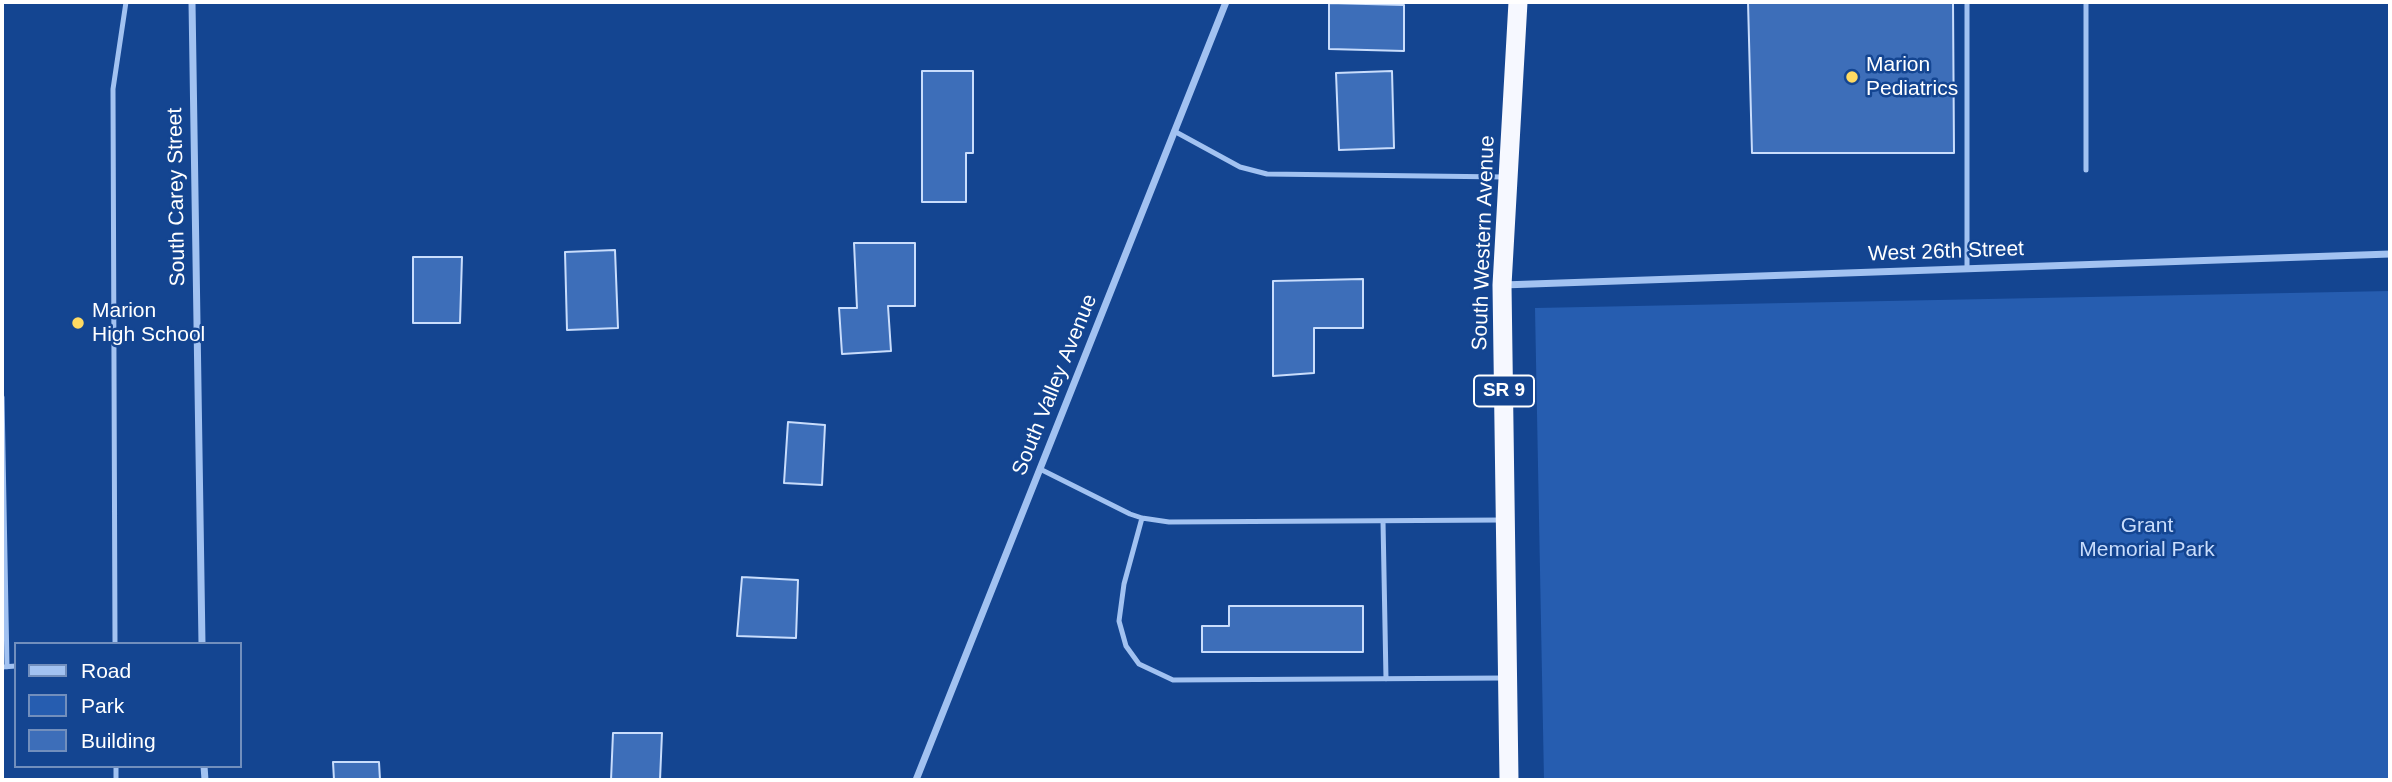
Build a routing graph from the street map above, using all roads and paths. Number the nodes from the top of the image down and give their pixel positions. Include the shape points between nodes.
1 (126, 2) edge
2 (192, 2) edge
3 (1226, 2) edge
4 (1518, 2) edge
5 (1967, 2) edge
6 (2086, 2) edge
7 (1174, 131) junction
8 (2086, 170) dead end
9 (1508, 177) junction
10 (2390, 254) edge
11 (1967, 269) junction
12 (1502, 285) junction
13 (2, 397) edge
14 (1040, 469) junction
15 (1142, 519) junction
16 (1506, 520) junction
17 (1383, 522) junction
18 (115, 642) edge
19 (202, 642) edge
20 (4, 667) edge
21 (1508, 678) junction
22 (1386, 679) junction
23 (916, 780) edge
24 (1509, 780) edge

1 - 18 lane via 113,89
2 - 19 street, South Carey Street
3 - 7 street, South Valley Avenue
4 - 9 highway, South Western Avenue / SR 9
5 - 11 lane
6 - 8 lane
7 - 9 lane via 1240,167 1267,174
7 - 14 street, South Valley Avenue
9 - 12 highway, South Western Avenue / SR 9
10 - 11 street, West 26th Street
11 - 12 street, West 26th Street
12 - 16 highway, South Western Avenue / SR 9
13 - 20 lane
14 - 15 lane
14 - 23 street, South Valley Avenue
15 - 17 lane
15 - 22 lane via 1118,621 1126,646 1139,664 1173,680
16 - 17 lane
16 - 21 highway, South Western Avenue / SR 9
17 - 22 lane
21 - 22 lane
21 - 24 highway, South Western Avenue / SR 9

